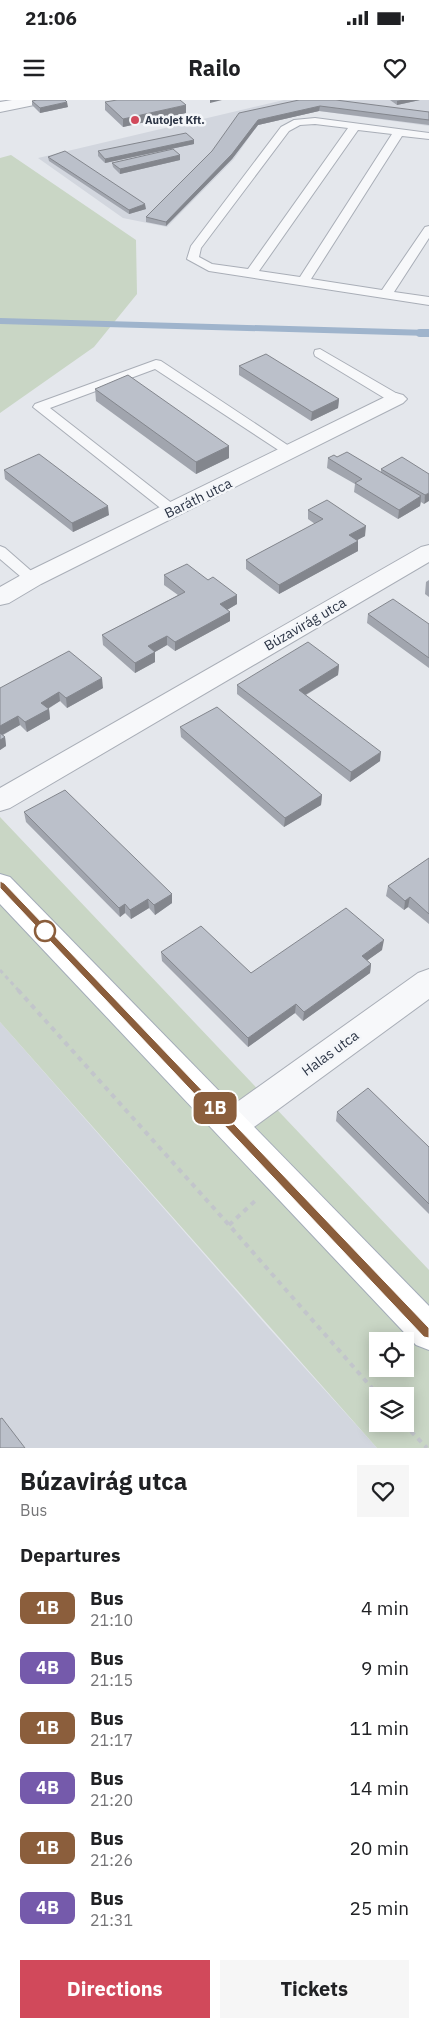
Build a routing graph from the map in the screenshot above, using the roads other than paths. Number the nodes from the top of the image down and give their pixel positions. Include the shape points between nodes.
1 (38, 100) edge
2 (0, 107) edge
3 (355, 126) junction
4 (399, 132) junction
5 (429, 136) edge
6 (429, 229) edge
7 (413, 252) junction
8 (429, 255) edge
9 (252, 273) junction
10 (304, 281) junction
11 (386, 294) junction
12 (429, 301) edge
13 (320, 353) dead end
14 (396, 399) joint
15 (291, 452) junction
16 (173, 511) junction
17 (0, 551) edge
18 (429, 552) edge
19 (32, 579) junction
20 (0, 597) edge
21 (0, 801) edge
22 (0, 886) edge
23 (429, 982) edge
24 (231, 1125) junction
25 (429, 1332) edge

1 - 2 street
3 - 4 lane
3 - 9 lane
3 - 9 lane via 315,121 298,122 285,129 194,248 194,259 210,267
4 - 5 lane
4 - 10 lane
6 - 7 lane
7 - 8 lane
7 - 11 lane
9 - 10 lane
10 - 11 lane
11 - 12 lane
13 - 14 lane
14 - 15 street, Baráth utca
15 - 16 street, Baráth utca
15 - 16 lane via 156,364 40,407
16 - 19 street, Baráth utca
17 - 19 lane
18 - 21 street, Búzavirág utca
19 - 20 street, Baráth utca
22 - 24 main road
23 - 24 street, Halas utca
24 - 25 main road

